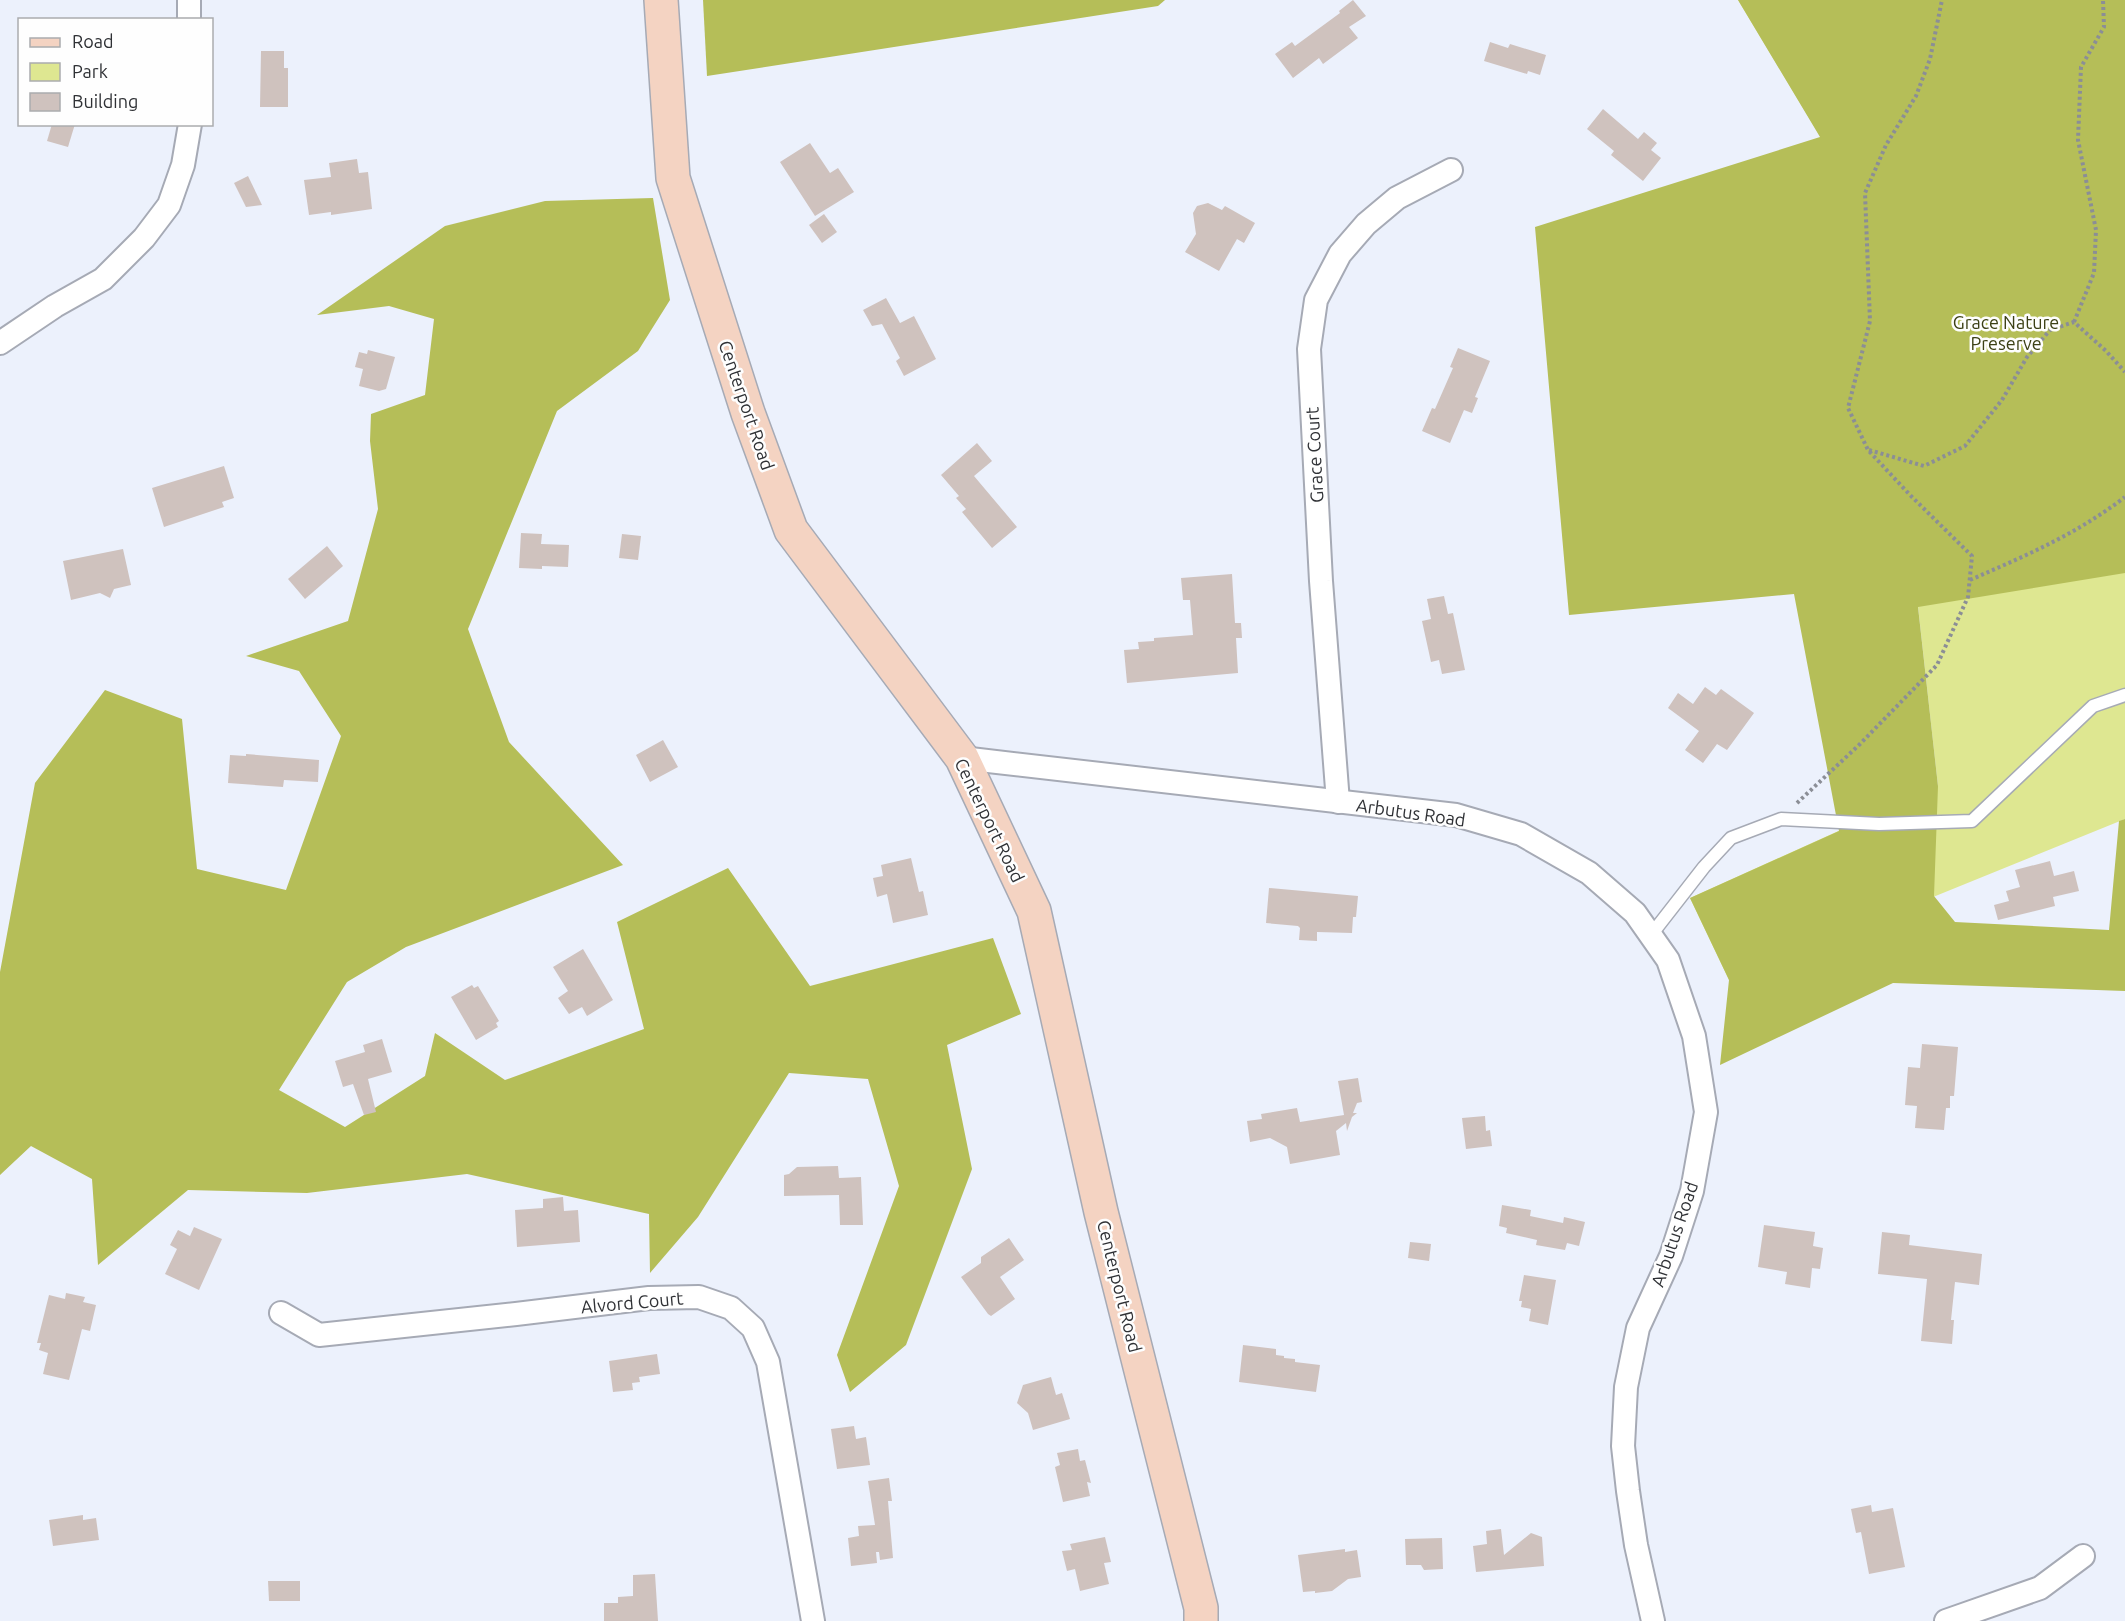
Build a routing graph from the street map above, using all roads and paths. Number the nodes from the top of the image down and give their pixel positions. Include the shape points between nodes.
1 (189, 0) edge
2 (661, 0) edge
3 (1942, 0) edge
4 (2103, 0) edge
5 (189, 18) edge
6 (190, 126) edge
7 (1451, 170) dead end
8 (2074, 322) junction
9 (0, 343) edge
10 (2125, 372) edge
11 (1868, 450) junction
12 (2125, 497) edge
13 (1970, 580) junction
14 (2125, 695) edge
15 (962, 758) junction
16 (1338, 802) junction
17 (1781, 819) junction
18 (1651, 935) junction
19 (281, 1313) dead end
20 (2083, 1556) dead end
21 (813, 1621) edge
22 (1201, 1621) edge
23 (1653, 1621) edge
24 (1946, 1621) edge

1 - 5 street
2 - 15 main road, Centerport Road via 673,178 748,413 791,530
3 - 11 path via 1930,59 1916,96 1886,145 1865,193 1870,321 1848,408
4 - 8 path via 2104,27 2081,67 2078,140 2096,230 2094,273
6 - 9 street via 183,165 169,205 144,238 103,279
7 - 16 street, Grace Court via 1397,198 1366,224 1340,254 1316,300 1309,349
8 - 10 path
8 - 11 path via 2050,330 2042,339 2002,400 1965,446 1924,466
11 - 13 path via 1972,556
12 - 13 path via 2048,547
13 - 17 path via 1968,597 1938,665
14 - 17 lane via 2093,706 1972,821 1879,824
15 - 16 street, Arbutus Road
15 - 22 main road, Centerport Road via 1034,911 1101,1212 1193,1574
16 - 18 street, Arbutus Road via 1456,815 1521,834 1589,873 1635,913
17 - 18 lane via 1731,838
18 - 23 street, Arbutus Road via 1668,960 1694,1036 1706,1112 1692,1191 1671,1256 1638,1328 1626,1387 1623,1446 1628,1491
19 - 21 street, Alvord Court via 319,1335 649,1298 699,1297 731,1308 753,1328 768,1362
20 - 24 street via 2040,1588

